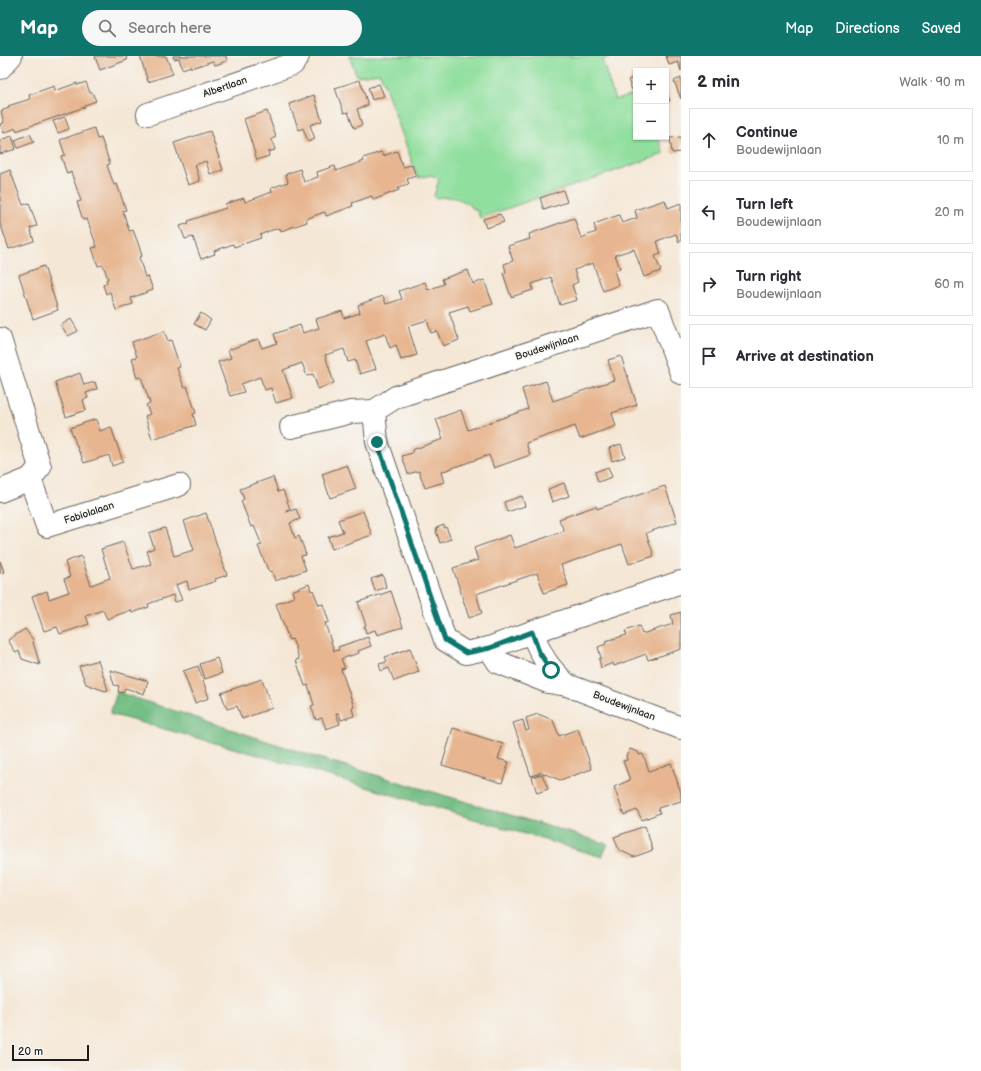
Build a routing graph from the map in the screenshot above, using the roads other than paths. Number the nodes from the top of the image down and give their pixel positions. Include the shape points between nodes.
1 (11, 56) edge
2 (298, 56) edge
3 (0, 68) edge
4 (148, 114) dead end
5 (0, 339) edge
6 (681, 374) edge
7 (374, 411) junction
8 (290, 427) dead end
9 (30, 479) junction
10 (178, 485) dead end
11 (0, 491) edge
12 (681, 582) edge
13 (532, 632) junction
14 (490, 648) junction
15 (567, 684) junction
16 (681, 728) edge

1 - 3 street
2 - 4 street, Albertlaan via 293,64
5 - 9 street via 40,467
6 - 7 street, Boudewijnlaan via 658,310 396,397
7 - 8 street, Boudewijnlaan via 351,412
7 - 14 street via 377,442 445,640 466,653
9 - 10 street, Fabiolalaan via 47,526
9 - 11 street
12 - 13 street
13 - 14 street
13 - 15 street, Boudewijnlaan via 539,652 551,670
14 - 15 street, Boudewijnlaan via 498,662 548,682
15 - 16 street, Boudewijnlaan

